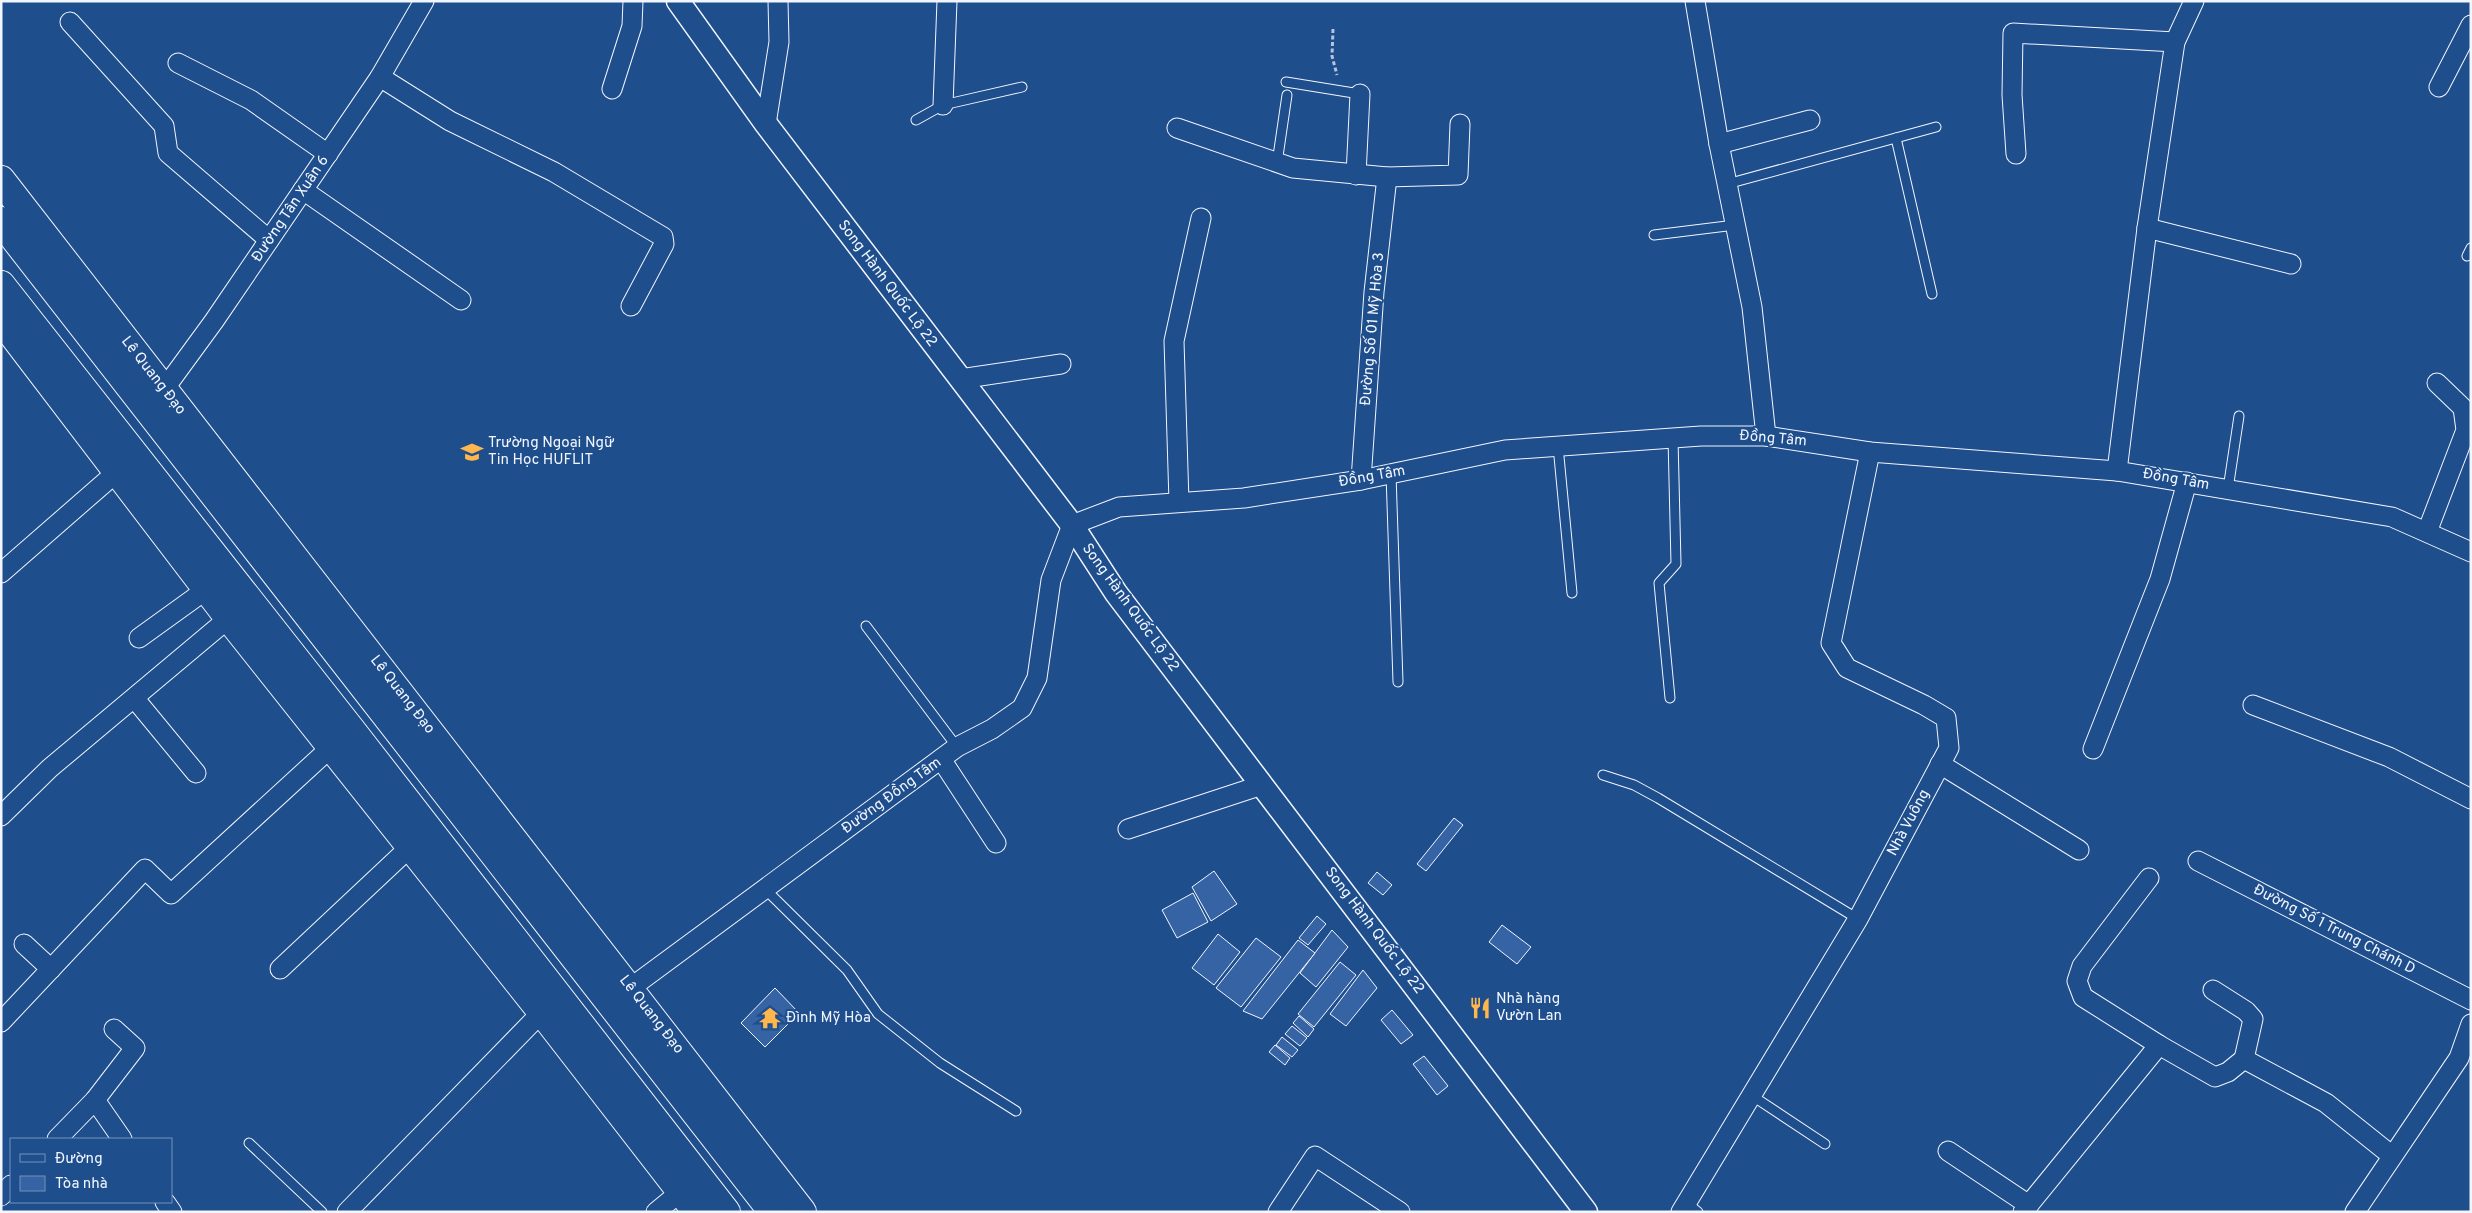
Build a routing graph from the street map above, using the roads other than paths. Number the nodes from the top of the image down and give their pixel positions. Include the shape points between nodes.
1 (424, 1) edge
2 (633, 1) edge
3 (678, 1) edge
4 (778, 1) edge
5 (947, 1) edge
6 (1695, 1) edge
7 (2194, 1) edge
8 (70, 22) dead end
9 (2471, 24) edge
10 (2175, 42) junction
11 (178, 63) dead end
12 (380, 78) junction
13 (1286, 82) dead end
14 (1022, 87) dead end
15 (2440, 87) dead end
16 (612, 89) dead end
17 (1360, 94) joint
18 (1287, 95) dead end
19 (943, 105) junction
20 (916, 120) dead end
21 (1810, 120) dead end
22 (766, 124) junction
23 (1460, 124) dead end
24 (1936, 127) dead end
25 (1177, 128) dead end
26 (1896, 138) junction
27 (1718, 144) junction
28 (328, 154) junction
29 (2016, 154) dead end
30 (1277, 164) junction
31 (1356, 175) junction
32 (1387, 177) junction
33 (1, 180) edge
34 (1727, 184) junction
35 (303, 190) junction
36 (1201, 218) dead end
37 (1, 221) edge
38 (1735, 225) junction
39 (2147, 228) junction
40 (1654, 235) dead end
41 (269, 240) junction
42 (2291, 264) dead end
43 (1, 285) edge
44 (1932, 294) dead end
45 (461, 300) dead end
46 (631, 306) dead end
47 (1, 318) edge
48 (1061, 364) dead end
49 (960, 379) junction
50 (2437, 383) dead end
51 (156, 400) junction
52 (2239, 416) dead end
53 (1766, 436) junction
54 (1673, 438) junction
55 (1558, 446) junction
56 (1870, 452) junction
57 (2117, 470) junction
58 (118, 471) junction
59 (1391, 474) junction
60 (1361, 480) junction
61 (2187, 482) junction
62 (2228, 489) junction
63 (1179, 502) junction
64 (1072, 525) junction
65 (2427, 532) junction
66 (2471, 552) edge
67 (1, 573) edge
68 (207, 588) junction
69 (1572, 593) dead end
70 (229, 618) junction
71 (866, 626) dead end
72 (139, 638) dead end
73 (1398, 682) dead end
74 (1670, 698) dead end
75 (135, 699) junction
76 (2253, 705) dead end
77 (352, 731) junction
78 (329, 747) junction
79 (958, 747) junction
80 (2093, 749) dead end
81 (941, 759) junction
82 (1940, 764) junction
83 (196, 773) dead end
84 (1603, 775) dead end
85 (1262, 785) junction
86 (2471, 799) edge
87 (1, 816) edge
88 (1128, 829) dead end
89 (996, 843) dead end
90 (410, 848) junction
91 (2079, 850) dead end
92 (2198, 860) dead end
93 (2149, 878) dead end
94 (765, 889) junction
95 (1858, 918) junction
96 (24, 944) dead end
97 (51, 969) junction
98 (280, 969) dead end
99 (2213, 990) dead end
100 (621, 995) junction
101 (2471, 1000) edge
102 (542, 1012) junction
103 (1, 1022) edge
104 (2471, 1024) edge
105 (114, 1029) dead end
106 (2159, 1045) junction
107 (2244, 1059) junction
108 (1751, 1095) junction
109 (95, 1100) junction
110 (1016, 1111) dead end
111 (58, 1138) edge
112 (121, 1138) edge
113 (249, 1143) dead end
114 (1825, 1144) dead end
115 (1948, 1151) dead end
116 (2391, 1155) junction
117 (10, 1186) edge
118 (692, 1193) edge
119 (1, 1196) edge
120 (2026, 1208) edge
121 (1689, 1209) edge
122 (322, 1212) edge
123 (347, 1212) edge
124 (656, 1212) edge
125 (726, 1212) edge
126 (773, 1212) edge
127 (802, 1212) edge
128 (1278, 1212) edge
129 (1400, 1212) edge
130 (1586, 1212) edge
131 (2355, 1212) edge

1 - 12 street, Đường Tân Xuân 6
2 - 16 street via 632,26
3 - 22 street, Song Hành Quốc Lộ 22
4 - 22 street via 779,42
5 - 19 street
6 - 27 street
7 - 10 street
8 - 41 street via 164,126 168,154
9 - 15 street
10 - 29 street via 2013,34 2012,95
10 - 39 street
11 - 28 street via 251,100
12 - 28 street, Đường Tân Xuân 6
12 - 46 street via 450,122 554,172 663,237 664,244
13 - 17 lane
14 - 19 lane
17 - 31 street
18 - 30 lane
19 - 20 lane
21 - 27 street
22 - 49 street, Song Hành Quốc Lộ 22
23 - 32 street via 1458,175
24 - 26 lane
25 - 30 street
26 - 34 lane
26 - 44 lane
27 - 34 street
28 - 35 street, Đường Tân Xuân 6
30 - 31 street
31 - 32 street
32 - 60 street, Đường Số 01 Mỹ Hòa 3 via 1374,292
33 - 51 highway, Lê Quang Đạo
34 - 38 street
35 - 41 street, Đường Tân Xuân 6
35 - 45 street
36 - 63 street via 1174,341
37 - 51 highway, Lê Quang Đạo
38 - 40 lane
38 - 53 street via 1752,307
39 - 42 street
39 - 57 street
41 - 51 street, Đường Tân Xuân 6
43 - 77 highway
47 - 58 highway
48 - 49 street
49 - 64 street, Song Hành Quốc Lộ 22
50 - 65 street via 2463,408 2466,430
51 - 100 highway, Lê Quang Đạo
52 - 62 lane
53 - 54 street, Đồng Tâm
53 - 56 street, Đồng Tâm
54 - 55 street, Đồng Tâm
54 - 74 lane via 1676,564 1659,583
55 - 59 street, Đồng Tâm via 1505,450
55 - 69 lane
56 - 57 street, Đồng Tâm
56 - 82 street, Nhà Vuông via 1830,643 1847,668 1946,718 1949,748
57 - 61 street, Đồng Tâm
58 - 67 street
58 - 68 highway
59 - 60 street, Đồng Tâm
59 - 73 lane
60 - 63 street, Đồng Tâm via 1244,498
61 - 62 street, Đồng Tâm
61 - 80 street via 2160,579
62 - 65 street, Đồng Tâm via 2392,517
63 - 64 street, Đồng Tâm via 1119,507
64 - 79 street, Đường Đồng Tâm via 1051,580 1037,678 1022,708
64 - 85 street, Song Hành Quốc Lộ 22 via 1116,593
65 - 66 street, Đồng Tâm
68 - 70 highway
68 - 72 street
70 - 75 street
70 - 78 highway
71 - 79 lane
75 - 83 street
75 - 87 street via 50,768
76 - 86 street via 2389,757
77 - 78 street
77 - 118 highway
78 - 90 highway
78 - 97 street via 171,894 144,870
79 - 81 street, Đường Đồng Tâm
81 - 89 street
81 - 94 street, Đường Đồng Tâm
82 - 91 street
82 - 95 street, Nhà Vuông
84 - 95 lane via 1634,785 1658,798
85 - 88 street
85 - 130 street, Song Hành Quốc Lộ 22
90 - 98 street
90 - 102 highway
92 - 101 street, Đường Số 1 Trung Chánh D
93 - 106 street via 2082,966 2077,981 2084,997
94 - 100 street, Đường Đồng Tâm
94 - 110 lane via 847,970 878,1014 940,1063
95 - 108 street, Nhà Vuông
96 - 97 street
97 - 103 street
99 - 107 street via 2253,1019
100 - 126 highway, Lê Quang Đạo
100 - 127 highway, Lê Quang Đạo
102 - 118 highway
102 - 123 street
104 - 116 street via 2459,1058
105 - 109 street via 135,1048
106 - 107 street via 2214,1077 2228,1072
106 - 120 street
107 - 116 street via 2326,1103
108 - 114 lane
108 - 121 street, Nhà Vuông
109 - 111 street
109 - 112 street
113 - 122 lane
115 - 120 street
116 - 131 street
117 - 119 street
118 - 124 street
118 - 125 highway
128 - 129 street via 1315,1156

